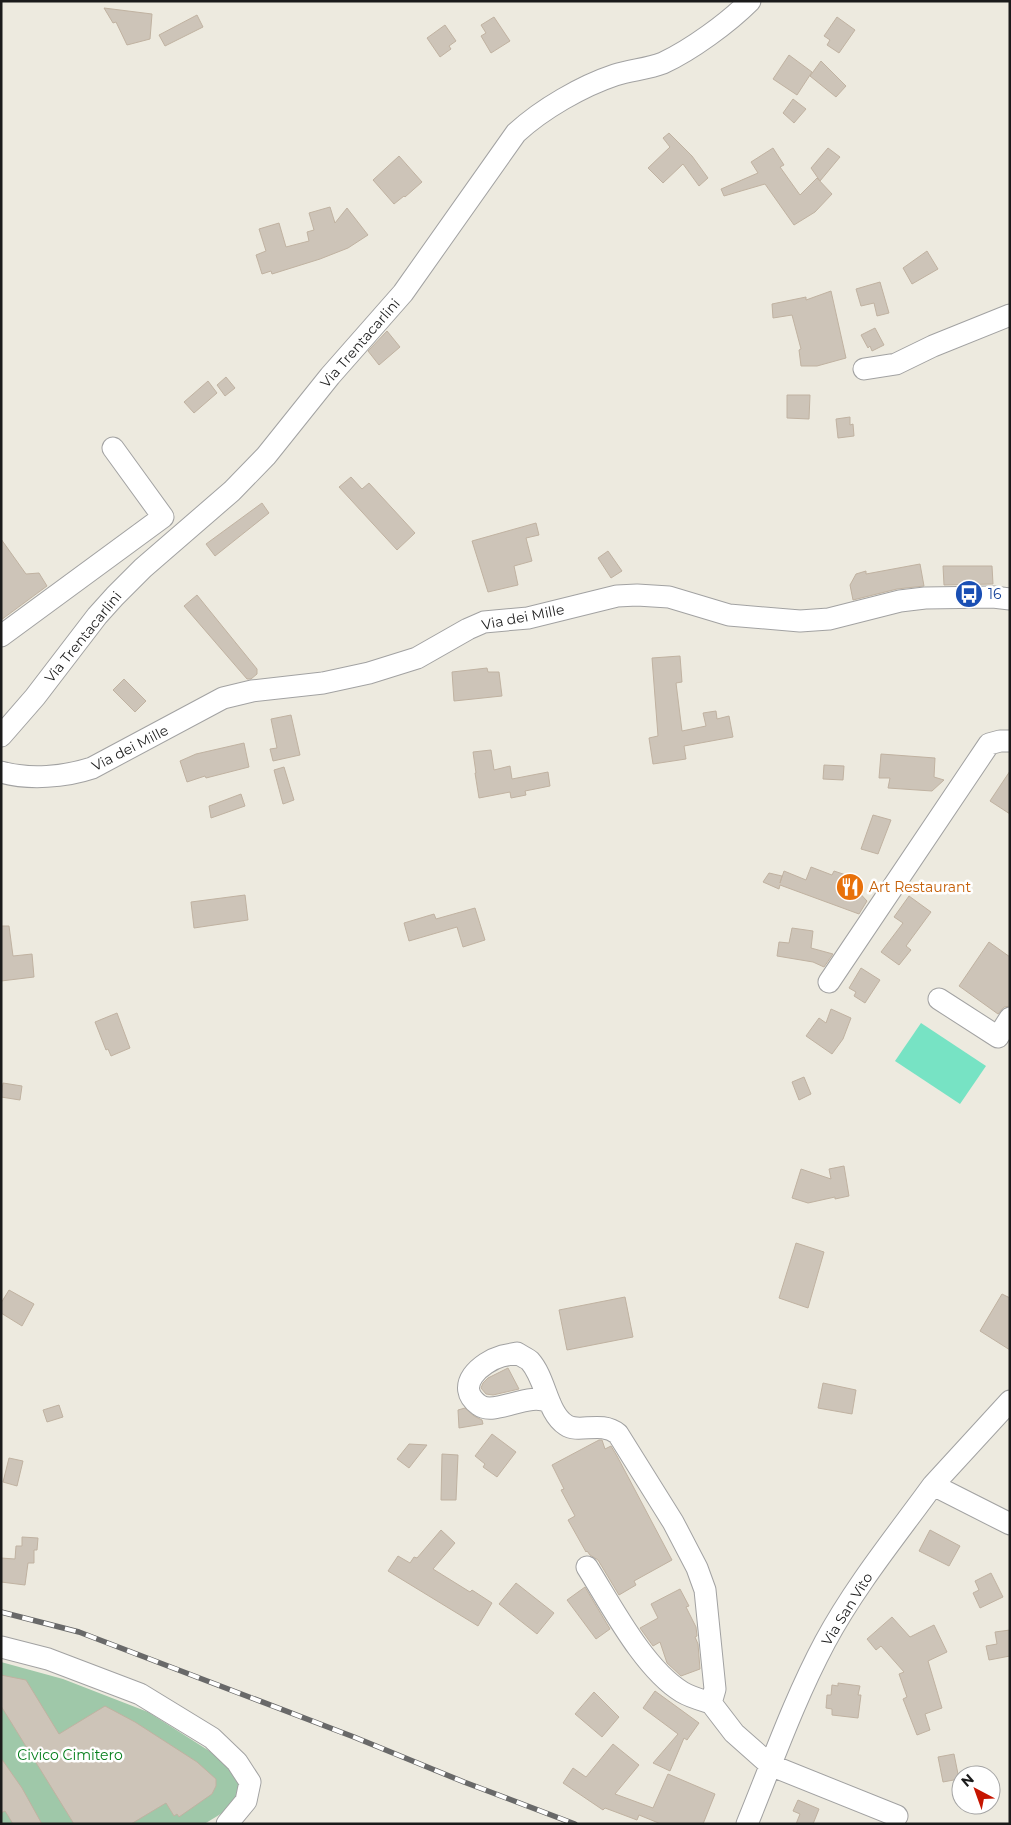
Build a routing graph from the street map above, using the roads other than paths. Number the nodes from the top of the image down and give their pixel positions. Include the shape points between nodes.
1 (750, 1) edge
2 (1010, 315) edge
3 (864, 369) dead end
4 (113, 448) dead end
5 (1010, 599) edge
6 (1, 636) edge
7 (1, 736) edge
8 (1010, 741) edge
9 (1, 772) edge
10 (828, 982) dead end
11 (939, 999) dead end
12 (1010, 1018) edge
13 (1010, 1402) edge
14 (550, 1403) dead end
15 (933, 1485) junction
16 (1010, 1524) edge
17 (588, 1567) dead end
18 (1, 1647) edge
19 (711, 1703) junction
20 (770, 1765) junction
21 (897, 1816) dead end
22 (227, 1824) edge
23 (747, 1824) edge

1 - 7 street, Via Trentacarlini via 673,58 590,85 542,113 516,133 403,293 266,456 232,491 115,596
2 - 3 street via 896,364
4 - 6 street via 163,517
5 - 9 street, Via dei Mille via 925,598 800,621 730,615 669,597 617,596 528,618 484,622 417,658 369,673 323,683 252,690 223,698 99,765 77,773 32,776
8 - 10 street via 989,744
11 - 12 street via 998,1037
13 - 15 street, Via San Vito
14 - 19 street via 569,1427 601,1427 618,1434 697,1568 706,1590 715,1688
15 - 16 street
15 - 20 street, Via San Vito via 845,1607 804,1687
17 - 19 street via 629,1635 664,1679 683,1693
18 - 22 street via 48,1659 140,1694 212,1738 237,1762 250,1782 246,1801
19 - 20 street via 734,1732
20 - 21 street
20 - 23 street, Via San Vito

